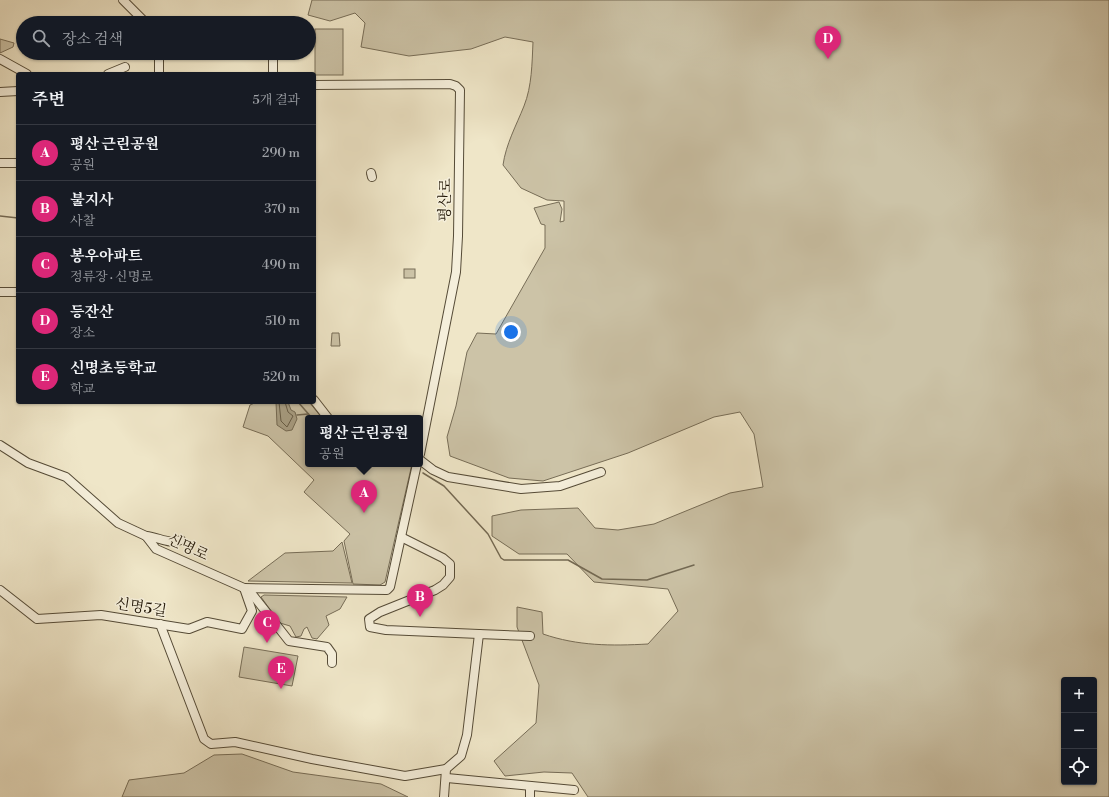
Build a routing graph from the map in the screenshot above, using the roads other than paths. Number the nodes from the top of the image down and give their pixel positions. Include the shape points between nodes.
1 (123, 0) edge
2 (140, 16) edge
3 (0, 59) edge
4 (159, 60) edge
5 (273, 60) edge
6 (125, 67) dead end
7 (23, 72) edge
8 (113, 72) edge
9 (159, 72) edge
10 (273, 72) edge
11 (316, 85) edge
12 (16, 91) edge
13 (0, 92) edge
14 (0, 163) edge
15 (16, 163) edge
16 (0, 292) edge
17 (16, 292) edge
18 (316, 403) edge
19 (326, 415) edge
20 (423, 439) edge
21 (0, 445) edge
22 (423, 462) edge
23 (416, 467) edge
24 (601, 472) dead end
25 (146, 536) junction
26 (401, 537) junction
27 (181, 540) dead end
28 (244, 588) junction
29 (0, 590) edge
30 (160, 624) junction
31 (479, 634) junction
32 (530, 636) dead end
33 (291, 641) junction
34 (295, 650) dead end
35 (332, 663) dead end
36 (446, 769) junction
37 (446, 778) junction
38 (530, 786) junction
39 (574, 790) dead end
40 (444, 797) edge
41 (530, 797) edge

1 - 2 street
3 - 7 street
4 - 9 street
5 - 10 street
6 - 8 street
11 - 20 street, 평산로 via 450,84 460,90 456,272
12 - 13 street
14 - 15 street
16 - 17 street
18 - 19 street
21 - 25 street, 신명로 via 28,463 66,477 118,523
22 - 24 street via 448,477 521,489 560,486
23 - 26 street
25 - 27 street via 157,537 170,543
25 - 28 street, 신명로 via 151,548
26 - 28 street via 390,587 387,590
26 - 31 street via 450,564 450,577 443,586 435,590 380,612 369,619 370,626 386,630
28 - 30 street, 신명5길 via 252,611 242,629 207,622 189,629
28 - 33 street, 신명로 via 252,594
29 - 30 street, 신명5길 via 37,619 101,615
30 - 36 street via 204,739 211,744 235,742 405,776
31 - 32 street
31 - 36 street via 467,735 460,756
33 - 34 street, 신명로
33 - 35 street via 327,647 332,654
36 - 37 street
37 - 38 street
37 - 40 street
38 - 39 street
38 - 41 street

